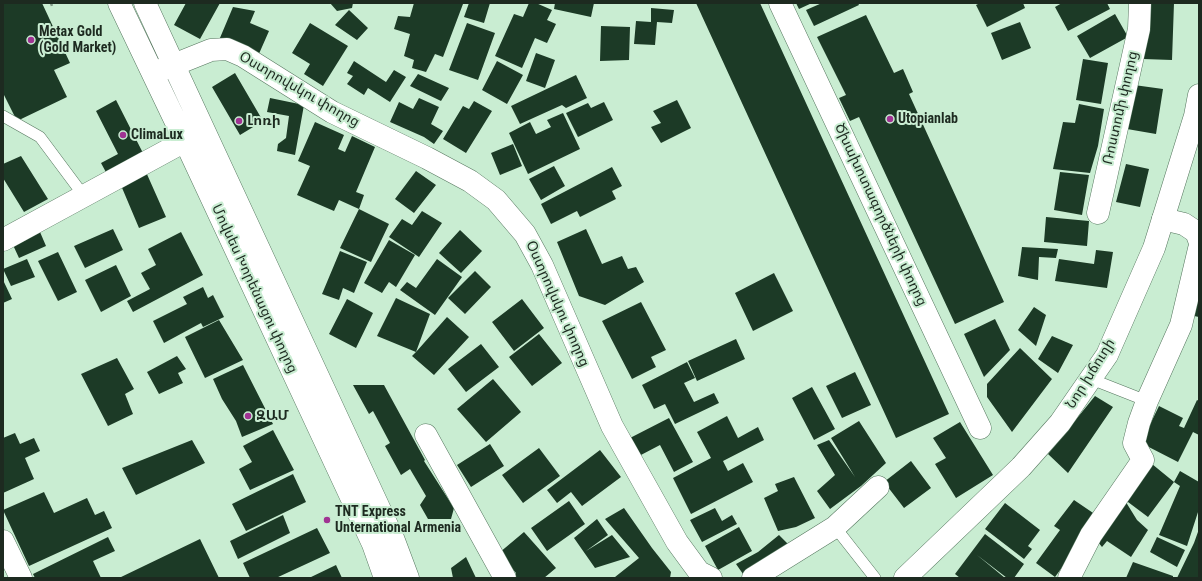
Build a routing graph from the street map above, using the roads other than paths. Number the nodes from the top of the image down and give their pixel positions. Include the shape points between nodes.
1 (119, 3) edge
2 (145, 3) edge
3 (780, 3) edge
4 (1140, 3) edge
5 (175, 64) junction
6 (153, 73) junction
7 (1199, 95) edge
8 (3, 116) edge
9 (185, 141) junction
10 (84, 196) junction
11 (1098, 213) dead end
12 (1163, 219) junction
13 (3, 240) edge
14 (1199, 240) edge
15 (1199, 249) edge
16 (1091, 379) junction
17 (1147, 401) junction
18 (980, 428) dead end
19 (426, 435) dead end
20 (878, 487) dead end
21 (836, 527) junction
22 (3, 542) edge
23 (21, 578) edge
24 (385, 578) edge
25 (408, 578) edge
26 (505, 578) edge
27 (711, 578) edge
28 (753, 578) edge
29 (875, 578) edge
30 (905, 578) edge
31 (1069, 578) edge

1 - 6 street, Մովսես Խորենացու փողոց
2 - 5 street, Մովսես Խորենացու փողոց
3 - 18 street, Ծխախոտագործների փողոց
4 - 11 street, Ռոստոմի փողոց via 1139,29
5 - 6 street, Օստրովսկու փողոց
5 - 25 street, Մովսես Խորենացու փողոց via 393,538
5 - 27 street, Օստրովսկու փողոց via 211,50 227,49 243,56 332,112 470,181 496,200 525,234 542,265 612,426 677,542 699,572
6 - 9 street, Մովսես Խորենացու փողոց
7 - 12 street, Նոր խճուղի
8 - 10 lane via 40,136
9 - 10 street
9 - 24 street, Մովսես Խորենացու փողոց via 373,544
10 - 13 street
12 - 14 street via 1184,224 1196,232
12 - 16 street, Նոր խճուղի via 1154,248 1107,355
15 - 17 street via 1181,325
16 - 17 lane
16 - 30 street, Նոր խճուղի via 1060,422 1021,467
17 - 31 street via 1134,443 1143,460 1091,535
19 - 26 street
20 - 21 street
21 - 28 street
21 - 29 lane
22 - 23 street

